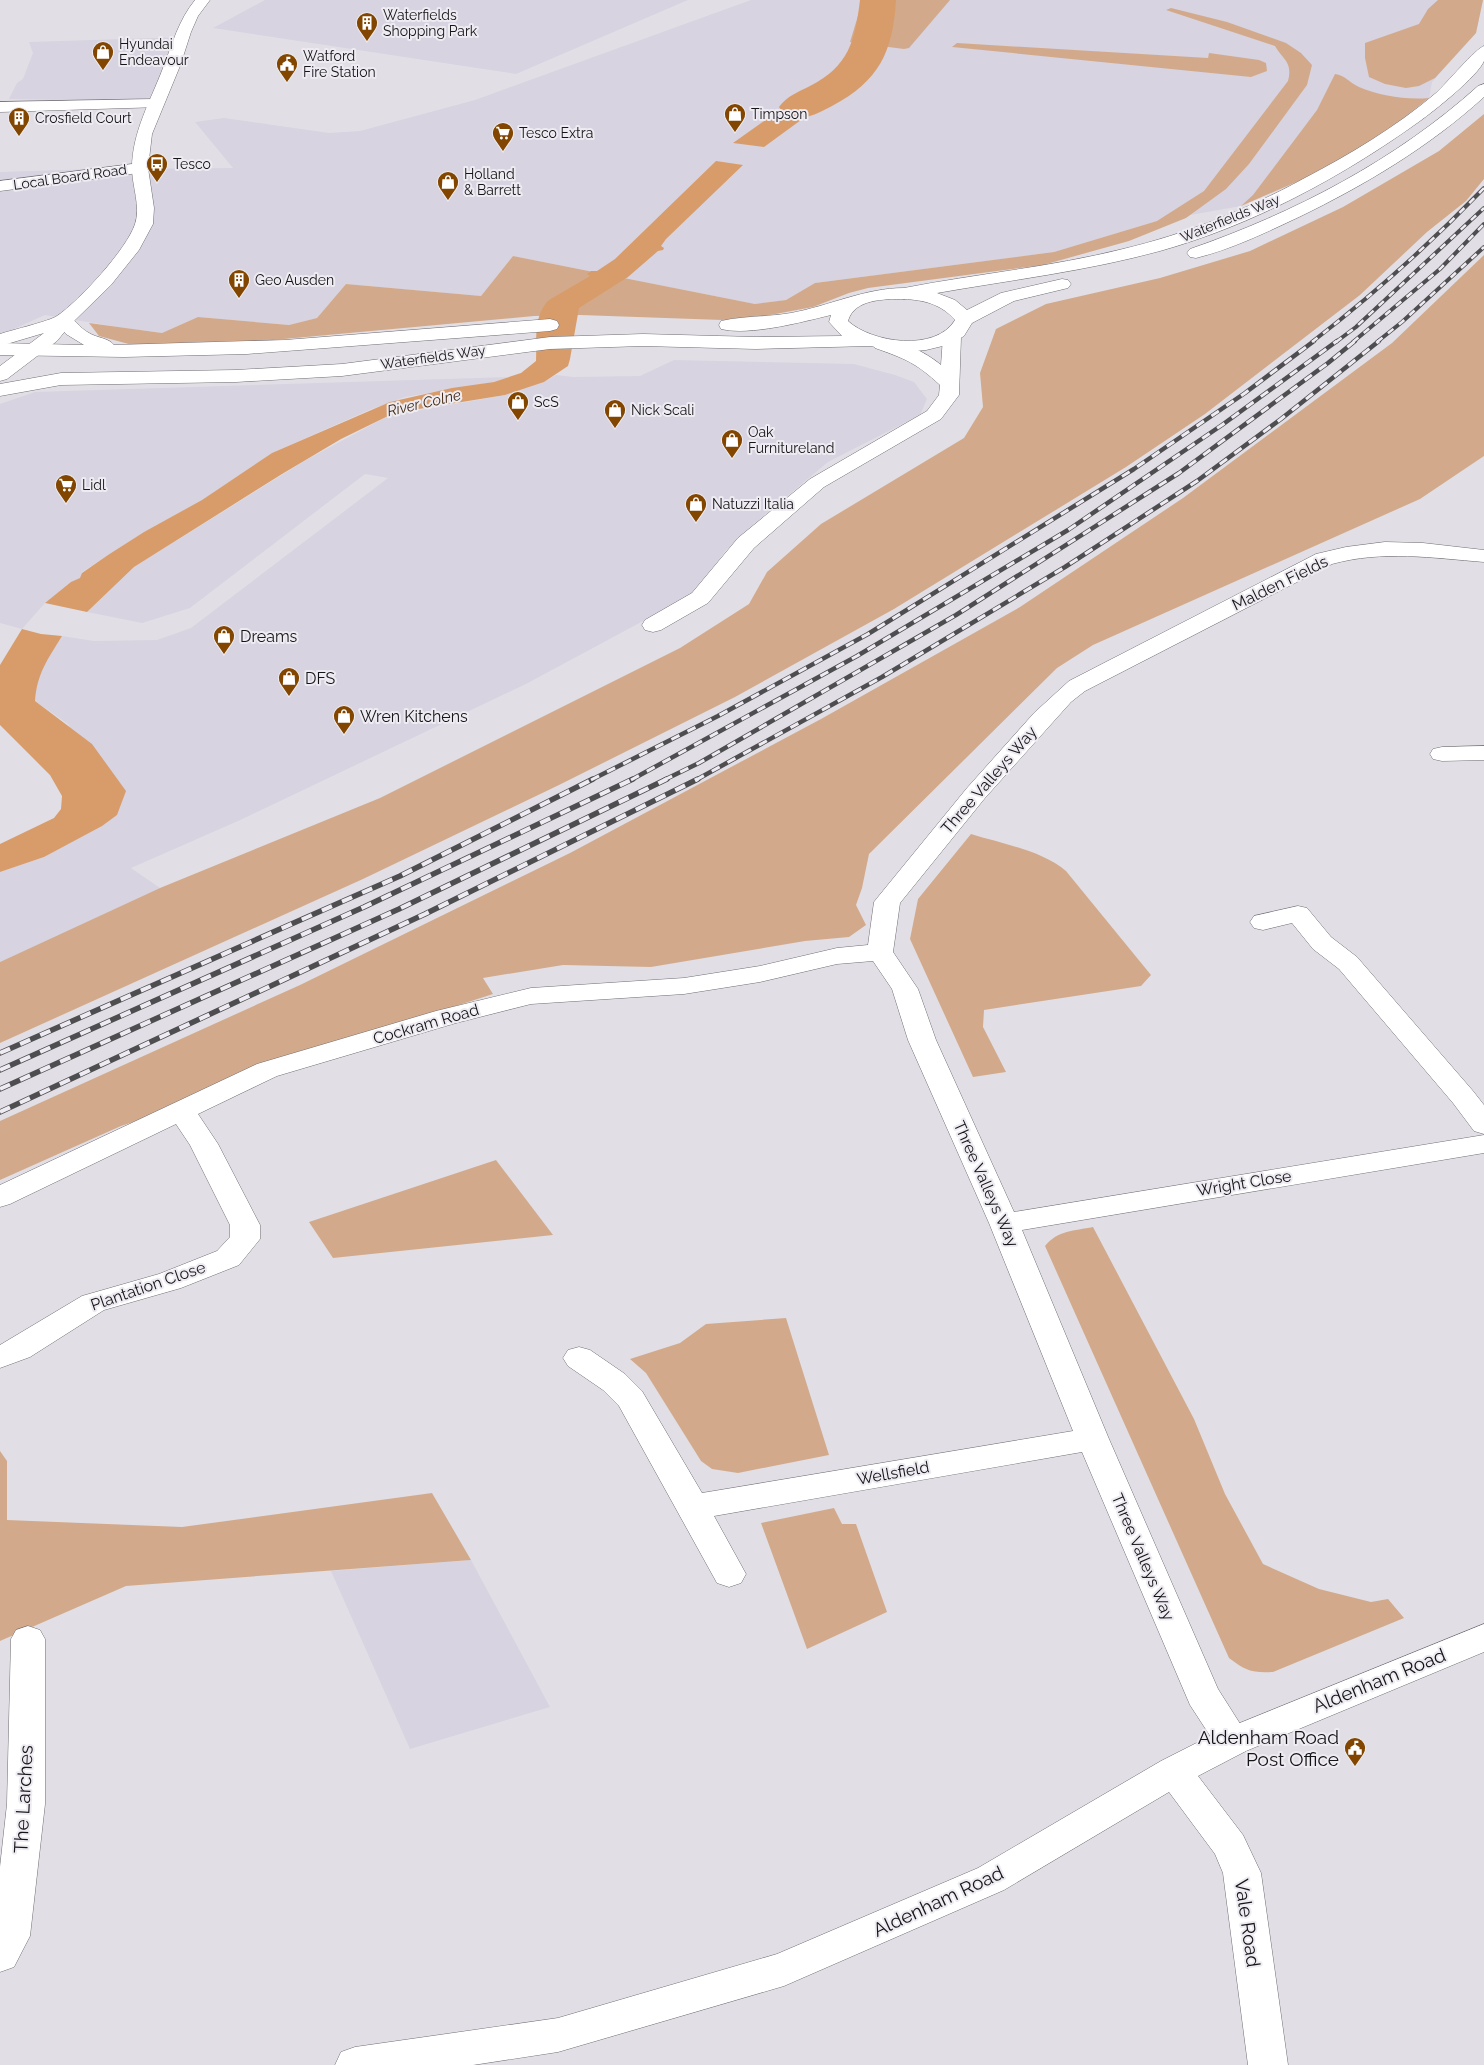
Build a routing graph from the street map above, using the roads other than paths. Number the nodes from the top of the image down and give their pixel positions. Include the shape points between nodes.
1 (202, 0) edge
2 (1484, 51) edge
3 (1484, 89) edge
4 (155, 104) junction
5 (0, 107) edge
6 (140, 168) junction
7 (0, 186) edge
8 (1180, 257) dead end
9 (1154, 264) dead end
10 (903, 294) junction
11 (847, 305) junction
12 (965, 319) junction
13 (64, 320) junction
14 (590, 332) junction
15 (952, 337) junction
16 (0, 340) edge
17 (875, 343) junction
18 (0, 349) edge
19 (32, 350) junction
20 (125, 351) junction
21 (0, 375) edge
22 (950, 384) junction
23 (0, 390) edge
24 (1484, 556) edge
25 (654, 625) dead end
26 (1090, 679) joint
27 (1484, 753) edge
28 (1442, 754) dead end
29 (1263, 922) dead end
30 (880, 952) junction
31 (181, 1111) junction
32 (1484, 1125) edge
33 (1484, 1144) edge
34 (0, 1197) edge
35 (1004, 1223) junction
36 (0, 1358) edge
37 (579, 1358) dead end
38 (1093, 1439) junction
39 (693, 1507) junction
40 (729, 1574) dead end
41 (1484, 1637) edge
42 (28, 1639) dead end
43 (1233, 1741) junction
44 (1174, 1771) junction
45 (0, 1954) edge
46 (355, 2065) edge
47 (1268, 2065) edge

1 - 4 street via 183,32
2 - 10 street, Waterfields Way via 1452,87 1387,136 1288,194 1214,227 1124,255
3 - 8 street, Waterfields Way via 1411,147 1332,194 1248,235
4 - 5 street
4 - 6 street via 144,134
6 - 7 street, Local Board Road
6 - 13 street via 146,208 144,224 130,250 105,281
9 - 12 street via 1008,297
10 - 11 street, Waterfields Way via 862,298
10 - 12 street via 938,299 956,308
11 - 14 street, Waterfields Way via 804,317 747,325
11 - 17 street via 840,312 838,322 842,329 852,336
12 - 15 street via 963,328
13 - 16 street
13 - 19 street via 50,337
13 - 20 street via 82,338
14 - 17 street, Waterfields Way
14 - 20 street, Waterfields Way via 502,327 247,348
14 - 23 street, Waterfields Way via 509,347 342,370 236,376 61,379
15 - 17 street, Waterfields Way via 917,345
15 - 22 street
17 - 22 street via 914,355
18 - 19 street, Waterfields Way
19 - 20 street, Waterfields Way
19 - 21 street
22 - 25 street via 949,396 934,415 817,483 746,543 700,598
24 - 26 street, Malden Fields via 1407,547 1347,552 1324,559
26 - 30 street, Three Valleys Way via 1063,697 1042,718 887,902
27 - 28 street
29 - 32 street via 1298,914 1322,943 1348,963
30 - 31 street, Cockram Road via 837,956 760,974 684,986 531,996 446,1017 267,1070
30 - 35 street, Three Valleys Way via 905,989 922,1040
31 - 34 street, Cockram Road
31 - 36 street, Plantation Close via 204,1144 244,1225 245,1239 228,1258 170,1281 93,1302
33 - 35 street, Wright Close
35 - 38 street, Three Valleys Way
37 - 39 street via 614,1382 631,1399
38 - 39 street, Wellsfield
38 - 43 street, Three Valleys Way via 1203,1695
39 - 40 street
41 - 43 street, Aldenham Road
42 - 45 street, The Larches via 26,1804 11,1936
43 - 44 street, Aldenham Road
44 - 46 street, Aldenham Road via 991,1879 784,1969 558,2035
44 - 47 street, Vale Road via 1230,1846 1242,1873

